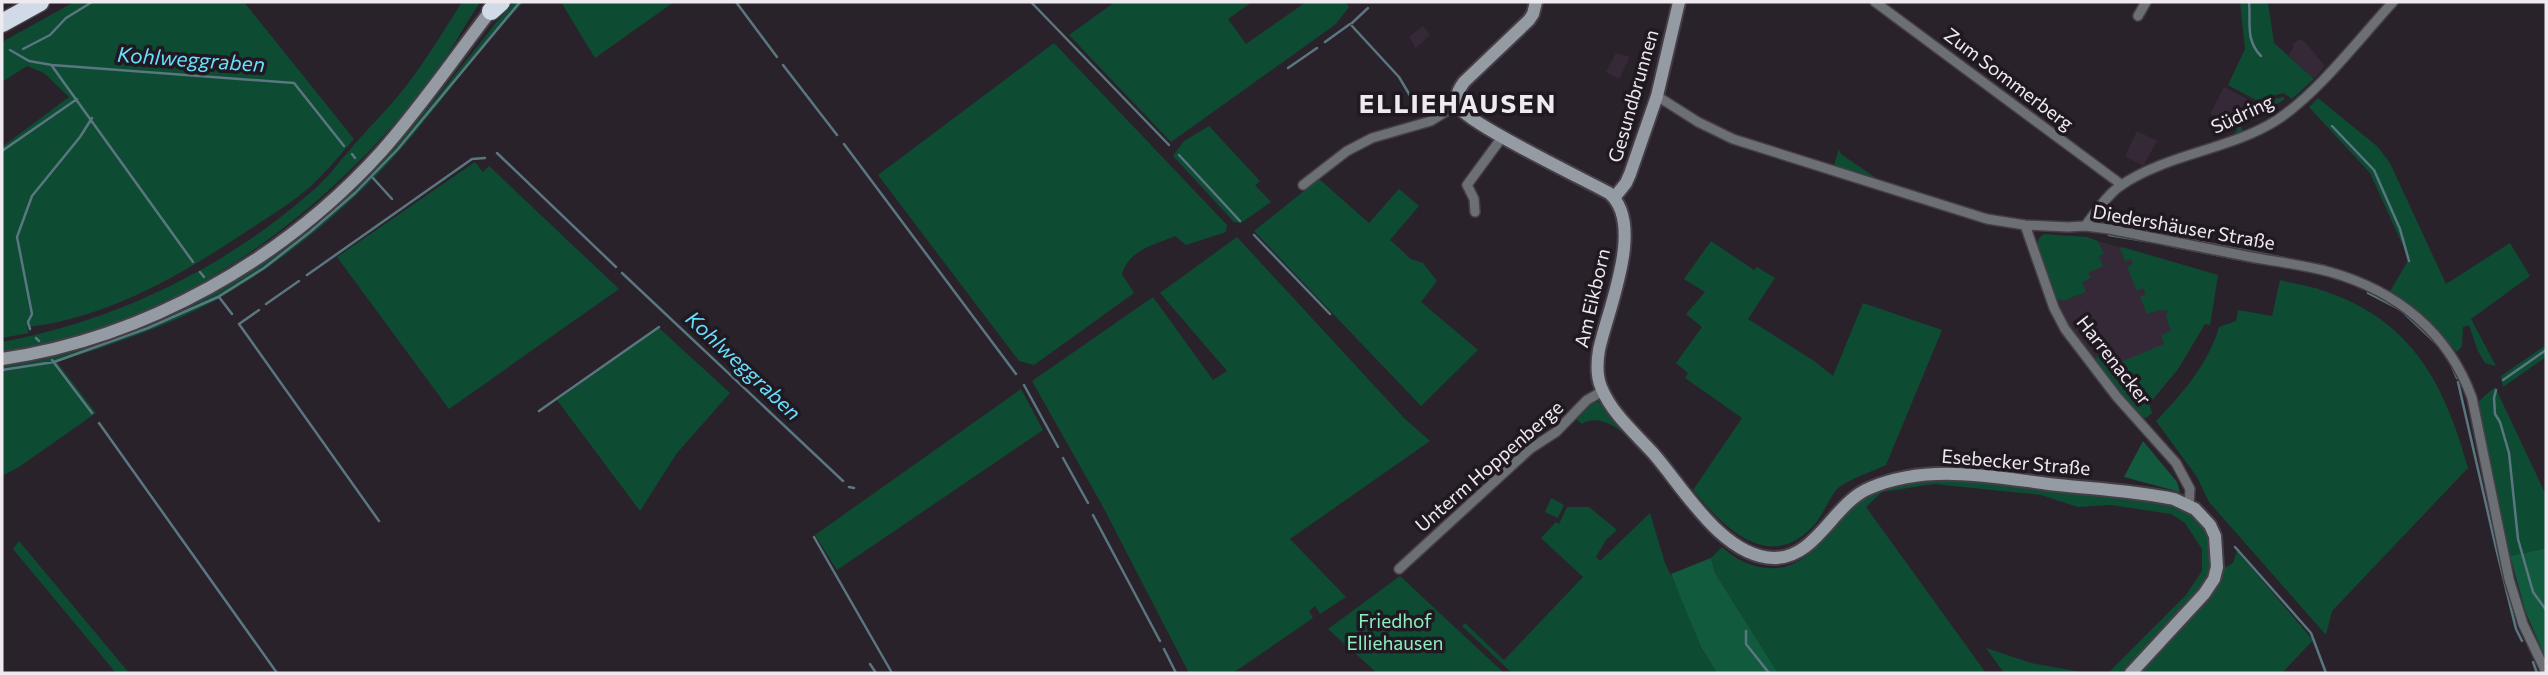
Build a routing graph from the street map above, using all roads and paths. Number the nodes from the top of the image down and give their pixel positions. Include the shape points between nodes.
1 (40, 2) edge
2 (1536, 2) edge
3 (1679, 2) edge
4 (1875, 2) edge
5 (2146, 2) edge
6 (2393, 2) edge
7 (495, 4) edge
8 (2138, 16) dead end
9 (2, 23) edge
10 (1657, 96) junction
11 (1458, 104) junction
12 (1503, 136) junction
13 (1303, 185) dead end
14 (2122, 185) junction
15 (1614, 198) junction
16 (1475, 212) dead end
17 (2025, 225) junction
18 (2085, 226) junction
19 (2, 359) edge
20 (1603, 391) junction
21 (2189, 506) junction
22 (1399, 569) dead end
23 (2546, 671) edge
24 (2131, 673) edge

1 - 9 highway
2 - 11 street via 1531,18 1464,82 1457,94
3 - 10 street, Gesundbrunnen
4 - 14 street, Zum Sommerberg
5 - 8 street
6 - 14 street, Südring via 2311,91 2276,120
7 - 19 street via 381,152 290,235 243,268 163,311 60,347
10 - 15 street, Gesundbrunnen via 1630,174
10 - 17 street, Diedershäuser Straße via 1733,139 1970,215
11 - 12 street via 1473,120
11 - 13 street via 1432,121 1372,138 1347,151
12 - 15 street
12 - 16 street via 1468,185
14 - 18 street, Südring
15 - 20 street, Am Eikborn via 1622,219 1625,252 1599,350
17 - 18 street, Diedershäuser Straße
17 - 21 street, Harrenacker via 2065,329 2176,463 2190,489
18 - 23 street, Diedershäuser Straße via 2330,272 2386,296 2418,317 2457,362 2472,398 2510,579
20 - 21 street, Esebecker Straße via 1626,426 1701,514 1738,545 1768,557 1805,547 1862,492 1917,475 1954,474 2141,494
20 - 22 street, Unterm Hoppenberge via 1530,449
21 - 24 street via 2204,517 2214,536 2214,579

